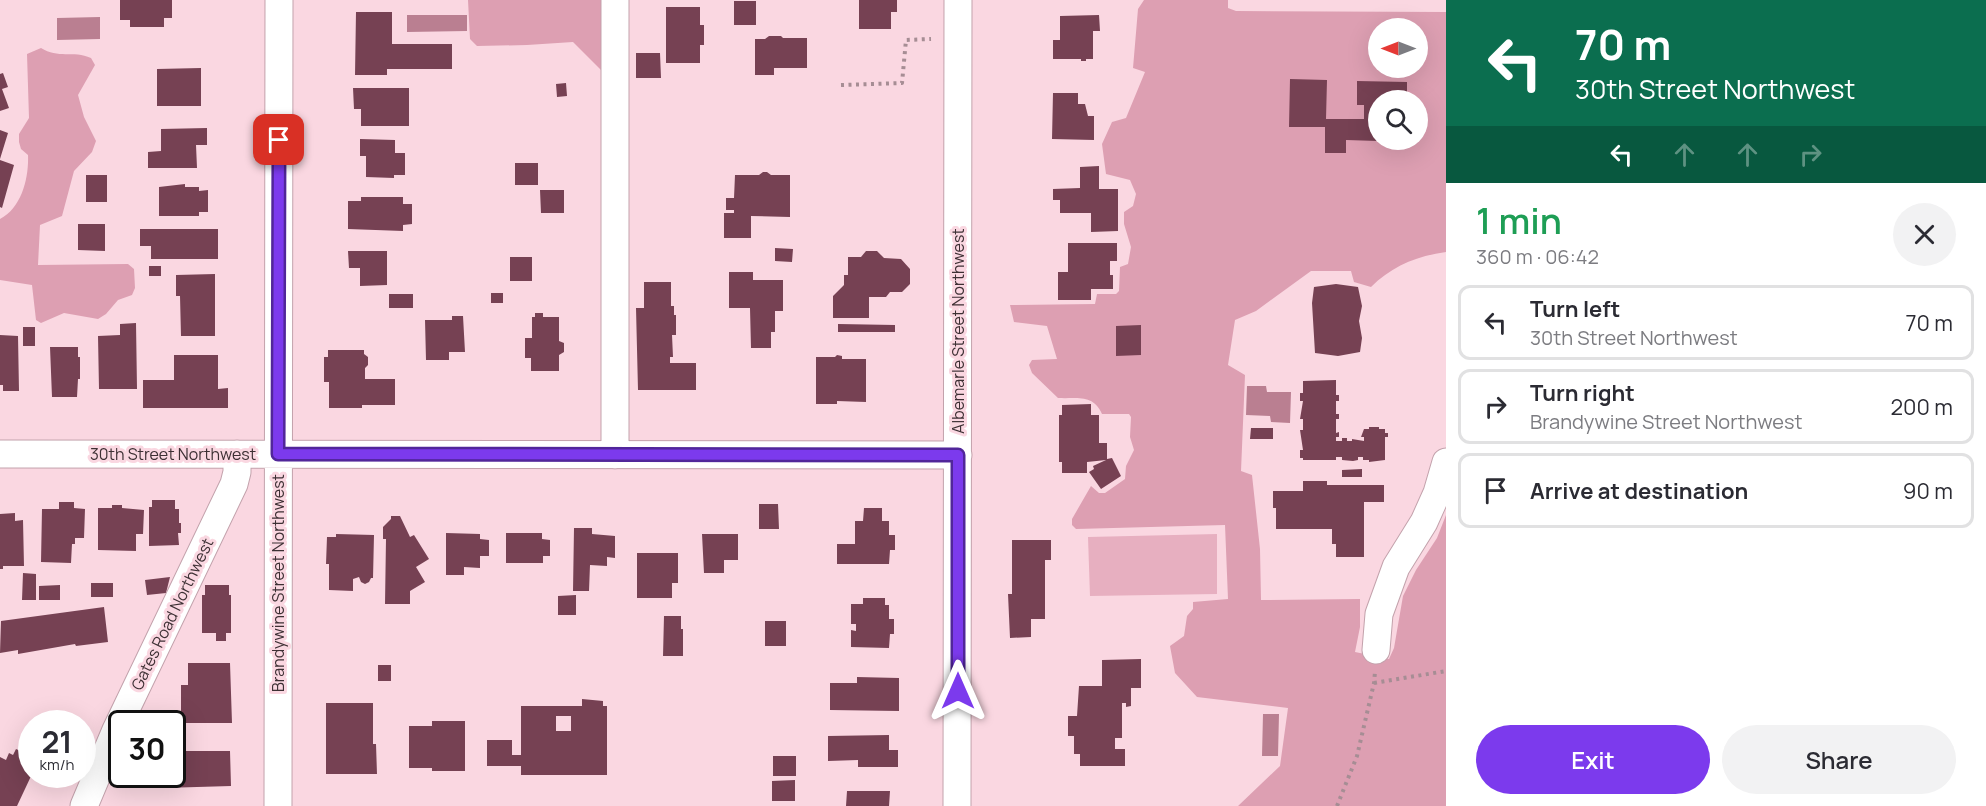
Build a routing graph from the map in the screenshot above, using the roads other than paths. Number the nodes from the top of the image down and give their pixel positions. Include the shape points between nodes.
1 (279, 0) edge
2 (615, 0) edge
3 (958, 0) edge
4 (0, 454) edge
5 (237, 454) junction
6 (278, 454) junction
7 (615, 455) junction
8 (958, 455) junction
9 (1446, 462) edge
10 (1376, 650) dead end
11 (84, 806) edge
12 (278, 806) edge
13 (957, 806) edge

1 - 6 street, Brandywine Street Northwest
2 - 7 street
3 - 8 street, Albemarle Street Northwest
4 - 5 street, 30th Street Northwest
5 - 6 street, 30th Street Northwest
5 - 11 street, Gates Road Northwest via 234,484 116,730
6 - 7 street, 30th Street Northwest
6 - 12 street, Brandywine Street Northwest
7 - 8 street, 30th Street Northwest
8 - 13 street, Albemarle Street Northwest
9 - 10 street via 1424,522 1396,567 1379,614

